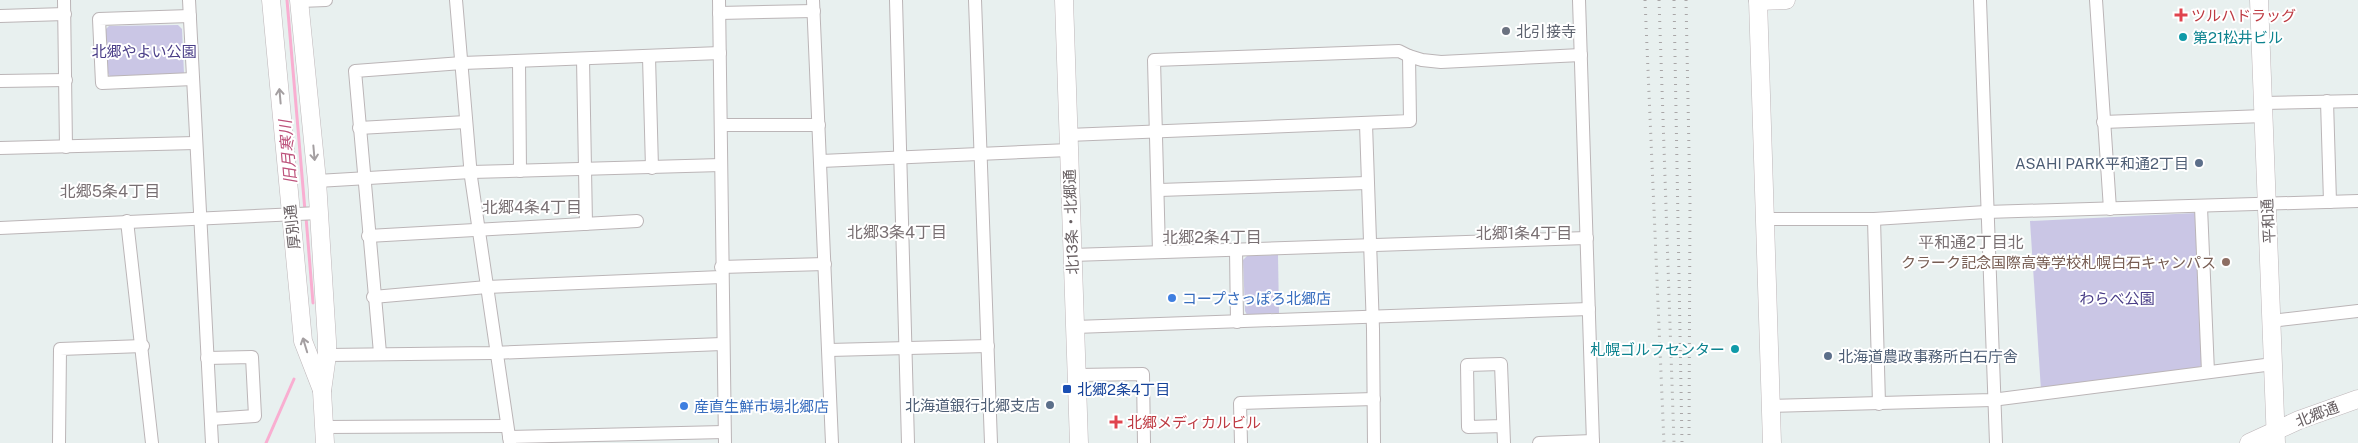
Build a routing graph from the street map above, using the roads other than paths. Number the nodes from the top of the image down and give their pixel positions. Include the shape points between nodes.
1 (64, 0) edge
2 (189, 0) edge
3 (271, 0) edge
4 (326, 0) edge
5 (456, 0) edge
6 (719, 0) edge
7 (896, 0) edge
8 (975, 0) edge
9 (1064, 0) edge
10 (1579, 0) edge
11 (1758, 0) edge
12 (1786, 0) edge
13 (1980, 0) edge
14 (2096, 0) edge
15 (2260, 0) edge
16 (299, 1) edge
17 (813, 5) edge
18 (719, 13) junction
19 (65, 14) junction
20 (0, 16) edge
21 (190, 16) junction
22 (720, 53) junction
23 (1581, 55) junction
24 (1409, 56) junction
25 (649, 57) junction
26 (583, 59) junction
27 (519, 62) junction
28 (462, 63) junction
29 (193, 79) junction
30 (66, 80) junction
31 (0, 81) edge
32 (2327, 101) junction
33 (2358, 101) edge
34 (2264, 110) junction
35 (466, 122) junction
36 (2103, 122) junction
37 (721, 124) junction
38 (1366, 124) junction
39 (819, 125) junction
40 (359, 128) junction
41 (1157, 131) junction
42 (1069, 142) junction
43 (196, 143) junction
44 (66, 147) junction
45 (0, 148) edge
46 (980, 153) junction
47 (901, 157) junction
48 (820, 161) junction
49 (721, 165) junction
50 (652, 168) junction
51 (586, 170) junction
52 (520, 171) junction
53 (471, 172) junction
54 (364, 178) junction
55 (317, 181) junction
56 (1367, 183) junction
57 (1159, 190) junction
58 (2358, 201) edge
59 (2330, 202) junction
60 (2267, 204) junction
61 (2201, 207) junction
62 (2110, 210) junction
63 (1986, 212) junction
64 (315, 213) junction
65 (294, 214) junction
66 (199, 218) junction
67 (1765, 219) junction
68 (1874, 219) junction
69 (127, 221) junction
70 (637, 221) dead end
71 (586, 224) junction
72 (0, 228) edge
73 (478, 230) junction
74 (368, 236) junction
75 (1587, 238) junction
76 (1370, 246) junction
77 (1236, 250) junction
78 (1159, 252) junction
79 (1072, 255) junction
80 (824, 264) junction
81 (721, 272) junction
82 (487, 287) junction
83 (373, 297) junction
84 (1589, 309) junction
85 (2358, 311) edge
86 (1372, 317) junction
87 (2271, 321) junction
88 (1237, 322) junction
89 (1075, 327) junction
90 (722, 344) junction
91 (142, 346) junction
92 (988, 346) junction
93 (904, 348) junction
94 (829, 350) junction
95 (380, 353) junction
96 (498, 353) junction
97 (327, 355) junction
98 (207, 358) junction
99 (2273, 364) junction
100 (2208, 372) junction
101 (1076, 375) junction
102 (322, 391) junction
103 (1374, 399) junction
104 (2358, 399) edge
105 (1992, 400) junction
106 (1878, 404) junction
107 (1770, 406) junction
108 (211, 420) junction
109 (1503, 426) junction
110 (324, 435) edge
111 (508, 435) edge
112 (724, 438) edge
113 (2276, 438) edge
114 (1593, 442) edge
115 (60, 443) edge
116 (152, 443) edge
117 (212, 443) edge
118 (832, 443) edge
119 (908, 443) edge
120 (990, 443) edge
121 (1079, 443) edge
122 (1144, 443) edge
123 (1241, 443) edge
124 (1374, 443) edge
125 (1504, 443) edge
126 (1539, 443) edge
127 (1772, 443) edge
128 (1996, 443) edge
129 (2249, 443) edge

1 - 19 street
2 - 21 street
65 -> 3 street, 厚別通
4 - 16 street
5 - 28 street
6 - 18 street
7 - 47 street
8 - 46 street
9 - 42 street, 北13条・北郷通
10 - 23 street
11 - 12 street
11 - 67 street
13 - 63 street
14 - 36 street
15 - 34 street, 平和通
16 -> 55 street, 厚別通
17 - 18 street
17 - 39 street
18 - 22 street
19 - 20 street
19 - 30 street
21 - 29 street
21 - 29 street via 100,19 102,83
22 - 25 street
22 - 37 street
23 - 24 street via 1441,62
23 - 75 street
24 - 38 street via 1410,121
24 - 41 street via 1399,51 1154,60
25 - 26 street
25 - 50 street
26 - 27 street
26 - 51 street
27 - 28 street
27 - 52 street
28 - 35 street
28 - 40 street via 355,71
29 - 43 street
30 - 31 street
30 - 44 street
32 - 33 street
32 - 34 street
32 - 59 street
34 - 36 street
34 - 60 street, 平和通
35 - 40 street
35 - 53 street
36 - 62 street
37 - 39 street
37 - 49 street
38 - 41 street
38 - 56 street
39 - 48 street
40 - 54 street
41 - 42 street
41 - 57 street
42 - 46 street
42 - 79 street, 北13条・北郷通
43 - 44 street
43 - 66 street
44 - 45 street
46 - 47 street
46 - 92 street
47 - 48 street
47 - 93 street
48 - 80 street
49 - 50 street
49 - 81 street
50 - 51 street
51 - 52 street
51 - 71 street
52 - 53 street
53 - 54 street
53 - 73 street
54 - 55 street
54 - 74 street
55 - 64 street, 厚別通
56 - 57 street
56 - 76 street
57 - 78 street
58 - 59 street
59 - 60 street
60 - 61 street
60 - 87 street, 平和通
61 - 62 street
61 - 100 street
62 - 63 street
63 - 68 street
63 - 105 street
64 - 65 street
64 - 97 street, 厚別通
65 - 66 street
102 -> 65 street, 厚別通 via 303,341
66 - 69 street
66 - 98 street
67 - 68 street
67 - 107 street
68 - 106 street
69 - 72 street
69 - 91 street
70 - 71 street
71 - 73 street
73 - 74 street
73 - 82 street
74 - 83 street
75 - 76 street
75 - 84 street
76 - 77 street
76 - 86 street
77 - 78 street
77 - 88 street
78 - 79 street
79 - 89 street, 北13条・北郷通
80 - 81 street
80 - 94 street
81 - 82 street
81 - 90 street
82 - 83 street
82 - 96 street
83 - 95 street
84 - 86 street
84 - 114 street
85 - 87 street
86 - 88 street
86 - 103 street
87 - 99 street, 平和通
88 - 89 street
89 - 101 street, 北13条・北郷通
90 - 96 street
90 - 112 street
91 - 115 street via 60,349
91 - 116 street
92 - 93 street
92 - 120 street
93 - 94 street
93 - 119 street
94 - 118 street
95 - 96 street
95 - 97 street
96 - 111 street
97 - 102 street, 厚別通
98 - 108 street
98 - 108 street via 252,357 255,416
99 - 100 street
99 - 113 street, 平和通
100 - 105 street
101 - 121 street, 北13条・北郷通
101 - 122 street via 1143,374
102 - 110 street, 厚別通
103 - 123 street via 1240,403
103 - 124 street
104 - 113 street, 北郷通 via 2299,420
105 - 106 street
105 - 128 street
106 - 107 street
107 - 127 street
108 - 117 street
109 - 109 street via 1500,364 1467,365 1468,427
109 - 125 street
110 - 111 street
111 - 112 street
113 - 129 street, 北郷通
114 - 126 street

